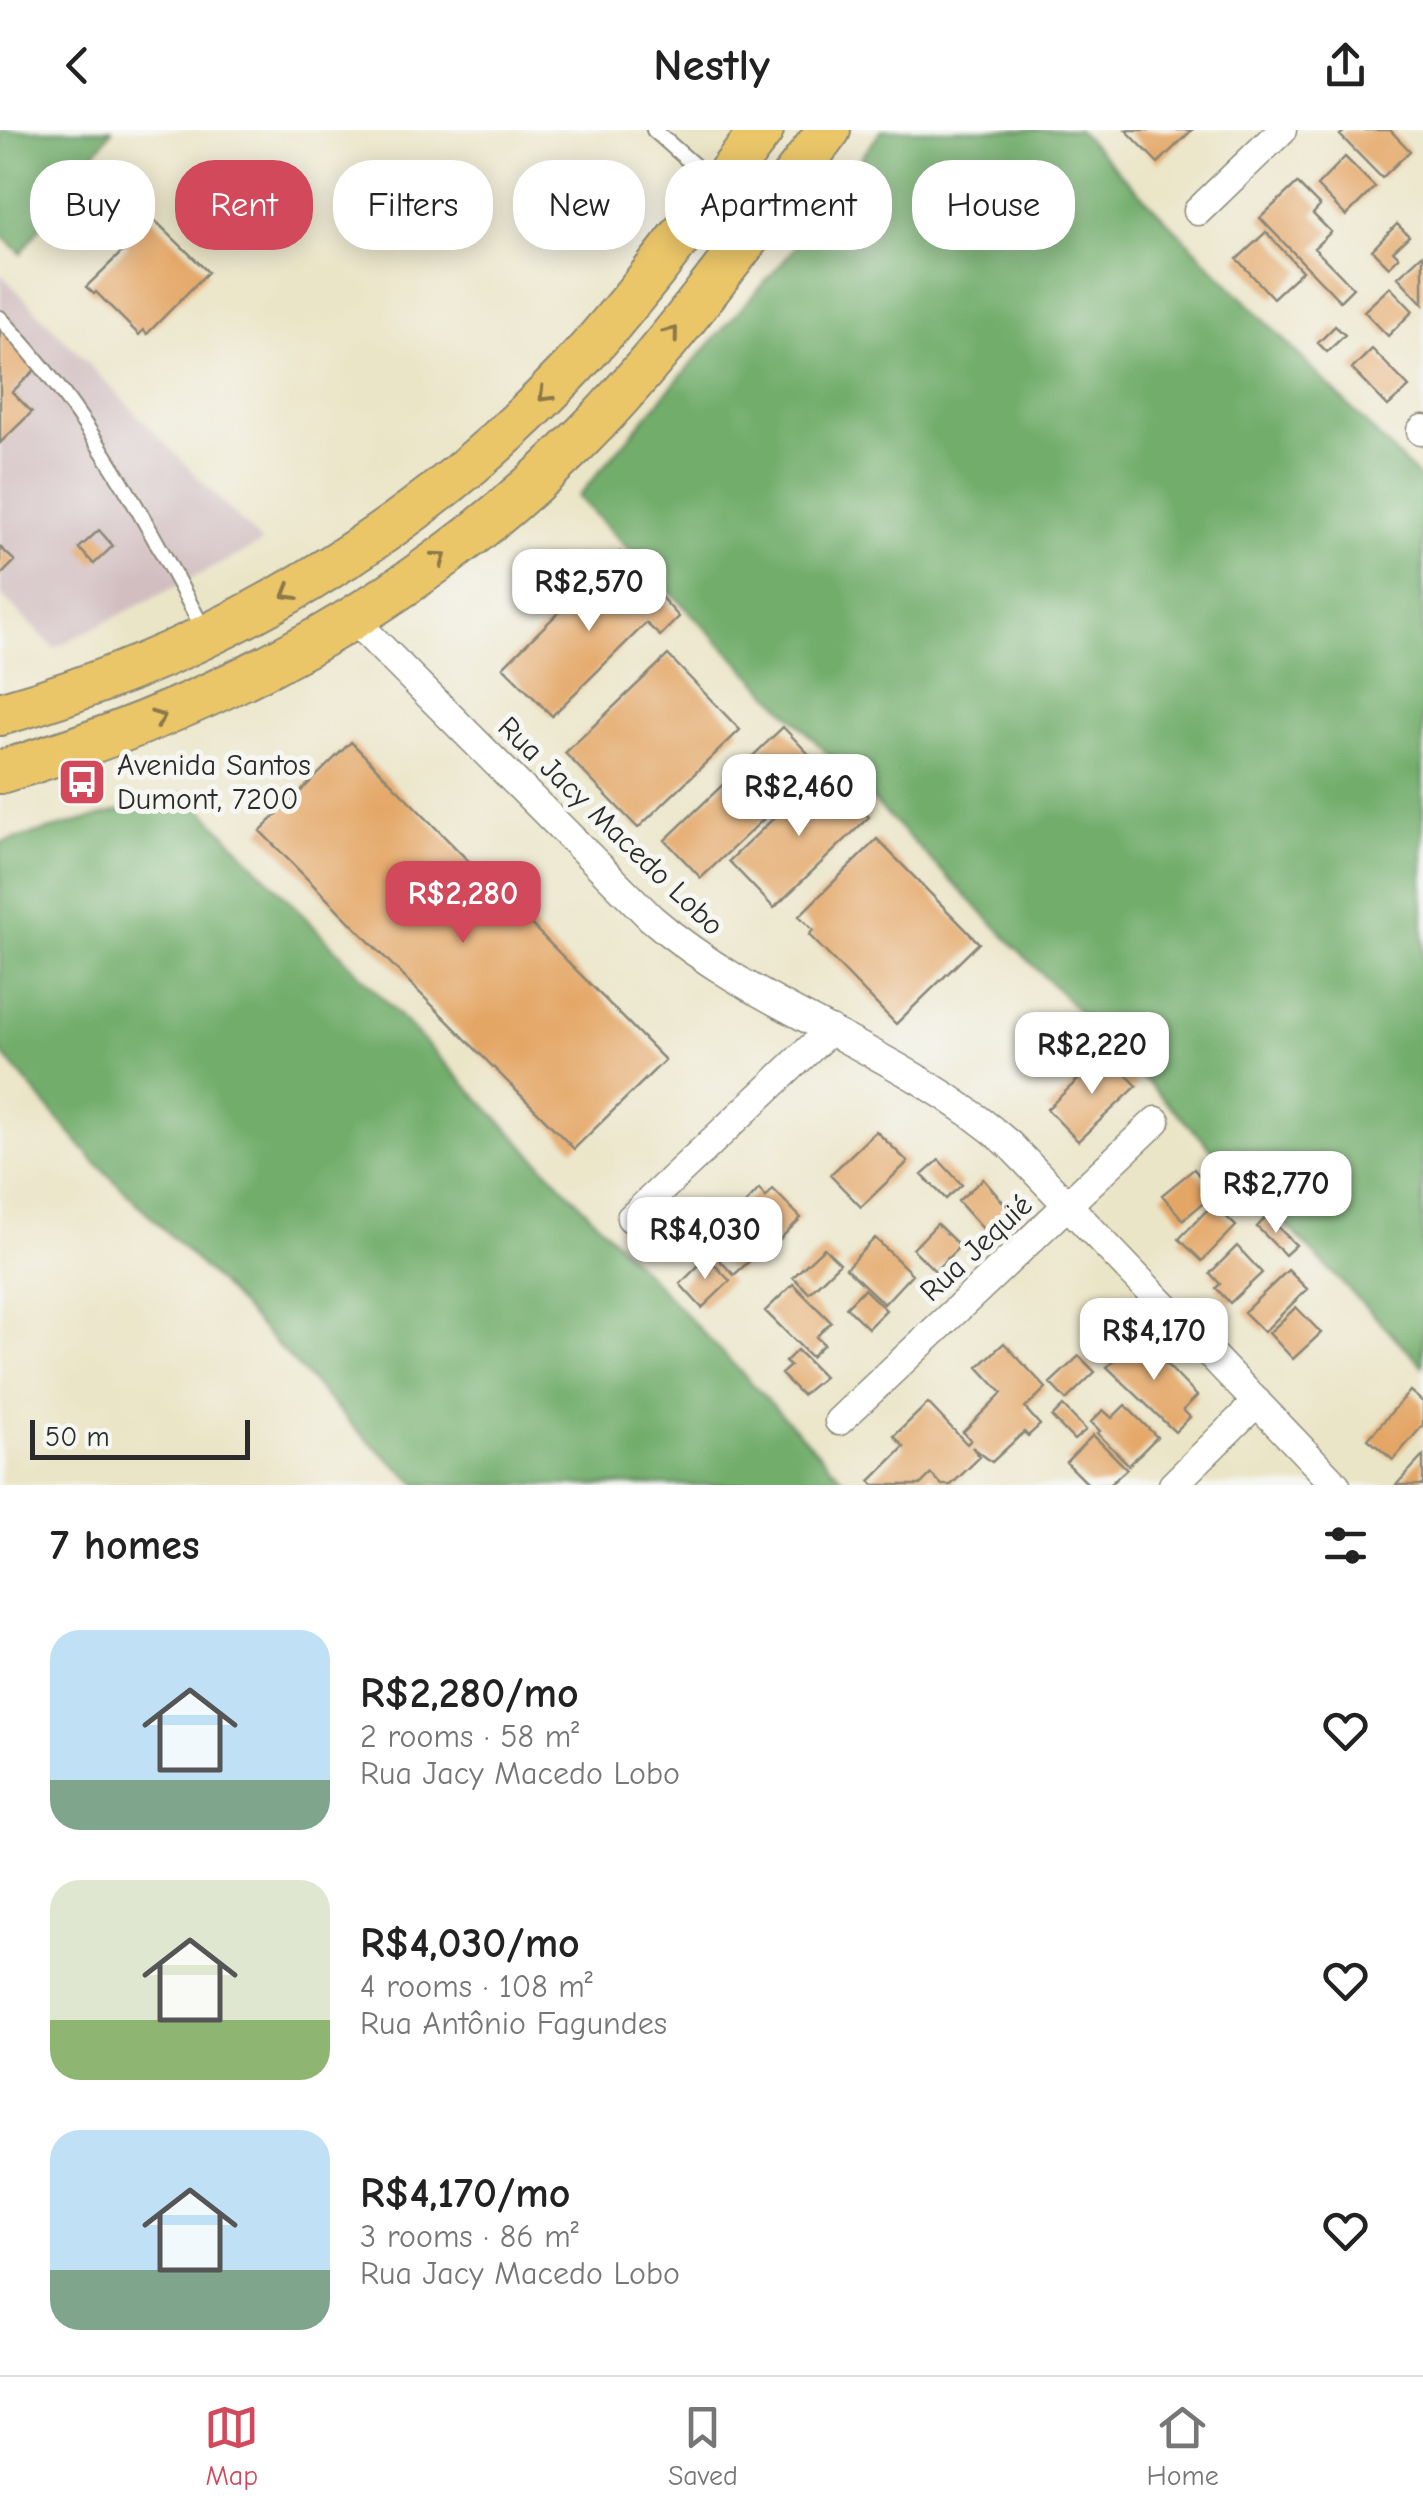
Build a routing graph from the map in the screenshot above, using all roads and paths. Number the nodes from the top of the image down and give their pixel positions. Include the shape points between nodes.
1 (654, 130) edge
2 (762, 130) edge
3 (829, 130) edge
4 (1282, 130) edge
5 (689, 160) edge
6 (739, 160) edge
7 (1198, 211) dead end
8 (669, 250) edge
9 (0, 318) edge
10 (353, 619) junction
11 (208, 637) junction
12 (0, 714) edge
13 (0, 772) edge
14 (830, 1030) junction
15 (1156, 1121) dead end
16 (1069, 1205) junction
17 (632, 1218) dead end
18 (1257, 1402) junction
19 (839, 1421) dead end
20 (1173, 1485) edge
21 (1336, 1485) edge

1 - 5 lane
2 - 6 main road
10 -> 3 main road via 464,541 585,434
4 - 7 street
8 -> 11 main road via 622,311 502,437 358,549
9 - 11 lane via 37,357 106,453
13 -> 10 main road via 194,704
10 - 14 street, Rua Jacy Macedo Lobo via 651,918 707,963
11 - 12 main road via 126,673
14 - 16 street, Rua Jacy Macedo Lobo via 985,1123
14 - 17 street
15 - 16 street, Rua Jequié
16 - 18 street, Rua Jacy Macedo Lobo
16 - 19 street, Rua Jequié
18 - 20 street
18 - 21 street, Rua Jacy Macedo Lobo

